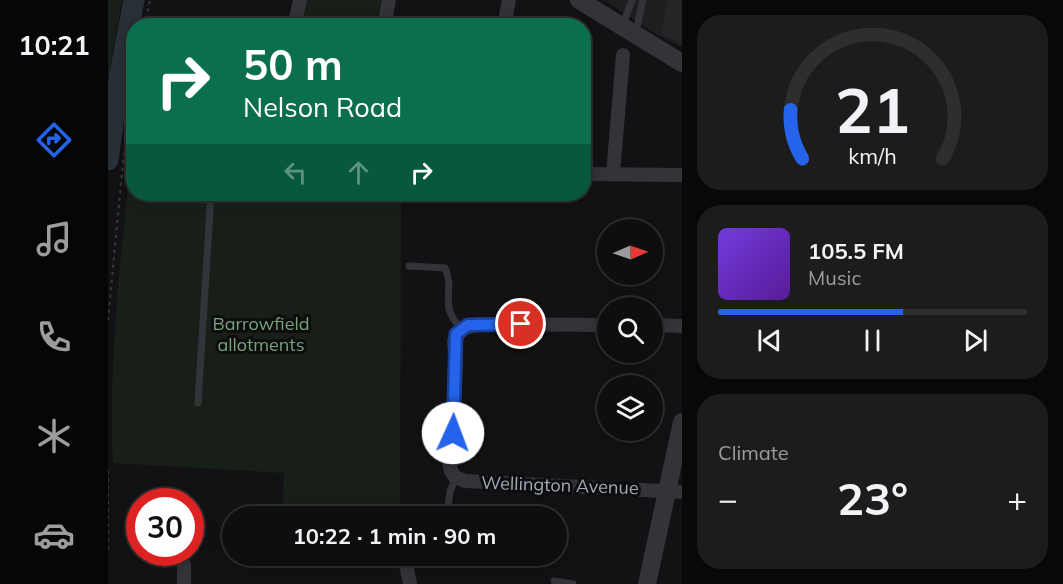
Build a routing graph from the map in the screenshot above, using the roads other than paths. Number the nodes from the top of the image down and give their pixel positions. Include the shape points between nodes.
1 (300, 0) edge
2 (389, 0) edge
3 (509, 0) edge
4 (632, 0) edge
5 (643, 0) edge
6 (581, 1) edge
7 (296, 18) edge
8 (386, 18) edge
9 (506, 18) edge
10 (629, 30) junction
11 (622, 55) dead end
12 (682, 63) edge
13 (591, 174) edge
14 (613, 174) junction
15 (682, 175) edge
16 (211, 201) edge
17 (409, 266) dead end
18 (597, 325) edge
19 (663, 325) edge
20 (682, 326) edge
21 (459, 332) junction
22 (198, 403) dead end
23 (682, 422) edge
24 (456, 478) junction
25 (675, 491) edge
26 (448, 506) edge
27 (184, 566) edge
28 (406, 566) edge
29 (554, 581) dead end
30 (184, 584) edge
31 (410, 584) edge
32 (573, 584) edge
33 (647, 584) edge

1 - 7 street
2 - 8 street
3 - 9 street
4 - 10 lane
5 - 10 lane
6 - 10 street
10 - 12 street
11 - 14 street
13 - 14 street
14 - 15 street
16 - 22 lane
17 - 21 lane via 445,268 449,314
18 - 21 street via 478,324
19 - 20 street
21 - 24 street, Wellington Avenue via 453,433 448,455 450,471
23 - 25 street
24 - 25 street, Wellington Avenue
24 - 26 lane
25 - 33 street
27 - 30 street
28 - 31 street
29 - 32 lane

